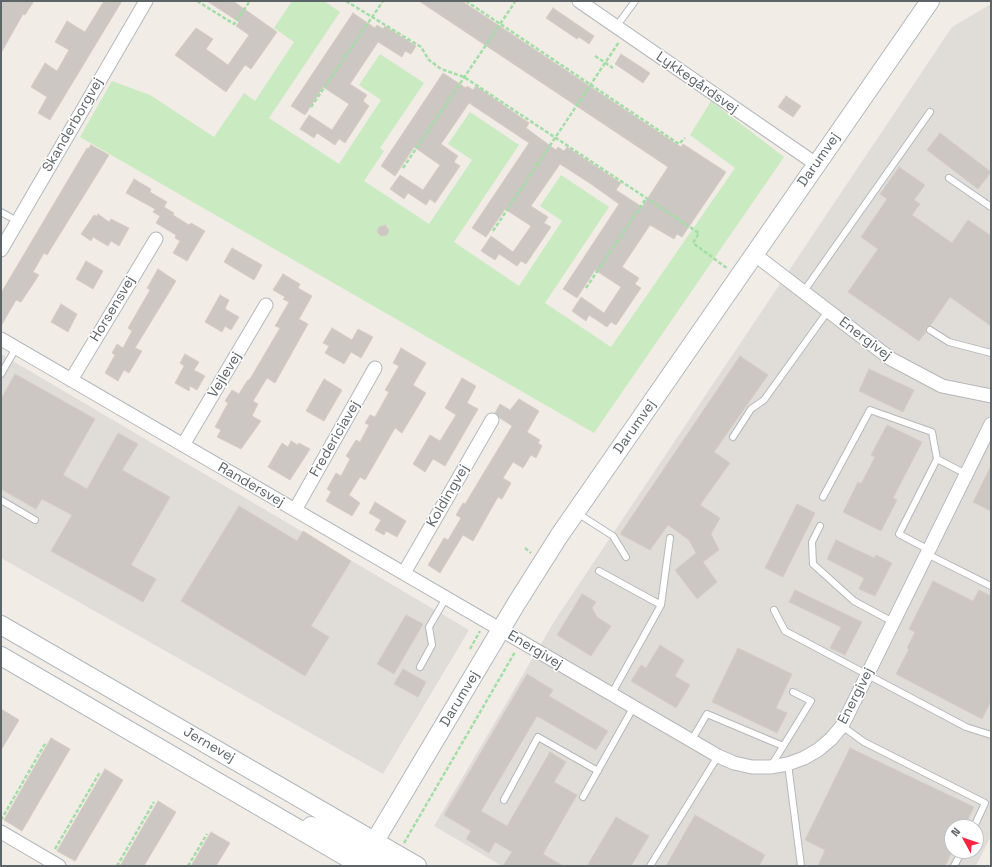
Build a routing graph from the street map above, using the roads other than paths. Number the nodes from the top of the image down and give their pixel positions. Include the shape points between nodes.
1 (146, 1) edge
2 (579, 1) edge
3 (635, 1) edge
4 (930, 1) edge
5 (620, 30) junction
6 (930, 112) dead end
7 (816, 164) junction
8 (949, 178) dead end
9 (991, 207) edge
10 (1, 212) edge
11 (17, 221) junction
12 (156, 239) dead end
13 (1, 250) edge
14 (754, 254) junction
15 (804, 291) junction
16 (266, 305) dead end
17 (828, 311) junction
18 (930, 330) dead end
19 (1, 339) edge
20 (16, 348) junction
21 (991, 353) edge
22 (375, 368) dead end
23 (1, 374) edge
24 (71, 380) junction
25 (991, 396) edge
26 (492, 420) dead end
27 (991, 424) edge
28 (733, 437) dead end
29 (183, 445) junction
30 (937, 459) junction
31 (966, 474) junction
32 (823, 497) dead end
33 (1, 500) edge
34 (295, 510) junction
35 (576, 512) junction
36 (34, 520) dead end
37 (820, 526) dead end
38 (670, 538) dead end
39 (928, 552) junction
40 (626, 557) dead end
41 (599, 571) dead end
42 (404, 573) junction
43 (991, 586) edge
44 (446, 598) junction
45 (660, 605) junction
46 (774, 610) dead end
47 (893, 622) junction
48 (1, 625) edge
49 (501, 630) junction
50 (1, 656) edge
51 (420, 667) dead end
52 (868, 673) junction
53 (793, 692) dead end
54 (611, 695) junction
55 (633, 708) junction
56 (842, 726) junction
57 (991, 735) edge
58 (691, 741) junction
59 (783, 746) junction
60 (718, 756) junction
61 (788, 764) junction
62 (770, 767) junction
63 (598, 771) junction
64 (583, 797) dead end
65 (504, 800) dead end
66 (978, 819) edge
67 (283, 821) junction
68 (1, 832) edge
69 (375, 841) junction
70 (394, 860) edge
71 (54, 863) edge
72 (361, 866) edge
73 (417, 866) edge
74 (650, 866) edge
75 (801, 866) edge

1 - 11 street, Skanderborgvej
2 - 5 street, Lykkegårdsvej
3 - 5 lane
4 - 7 street, Darumvej
5 - 7 street, Lykkegårdsvej
6 - 15 lane
7 - 14 street, Darumvej
8 - 9 lane
10 - 11 lane
11 - 13 street, Skanderborgvej
12 - 24 street, Horsensvej
14 - 15 street, Energivej
14 - 35 street, Darumvej
15 - 17 street, Energivej
16 - 29 street, Vejlevej
17 - 25 street, Energivej via 891,359 942,386
17 - 28 lane via 764,400 751,409
18 - 21 lane via 949,342
19 - 20 street, Randersvej
20 - 23 lane
20 - 24 street, Randersvej
22 - 34 street, Fredericiavej
24 - 29 street, Randersvej
26 - 42 street, Koldingvej
27 - 31 street, Energivej
29 - 34 street, Randersvej
30 - 31 lane
30 - 32 lane via 932,432 870,410
30 - 39 lane via 899,534
31 - 39 street, Energivej
33 - 36 lane
34 - 42 street, Randersvej
35 - 40 lane via 614,536
35 - 49 street, Darumvej
37 - 47 lane via 812,542 813,564 854,601
38 - 45 lane
39 - 43 lane
39 - 47 street, Energivej
41 - 45 lane
42 - 44 street, Randersvej
44 - 49 street, Randersvej
44 - 51 lane via 429,627 432,645
45 - 54 lane
46 - 52 lane via 785,631
47 - 52 street, Energivej
48 - 69 street, Jernevej
49 - 54 street, Energivej
49 - 69 street, Darumvej
50 - 67 street, Jernevej
52 - 56 street, Energivej
52 - 57 lane via 966,727
53 - 59 lane via 811,701
54 - 55 street, Energivej
55 - 58 street, Energivej
55 - 63 lane
56 - 61 street, Energivej via 818,750
56 - 66 lane via 864,742 986,803
58 - 59 lane via 707,714
58 - 60 street, Energivej
59 - 62 lane
60 - 62 street, Energivej via 752,767
60 - 74 lane
61 - 62 street, Energivej
61 - 75 lane
63 - 64 lane
63 - 65 lane via 538,737
67 - 69 street via 319,828 359,848
67 - 72 street, Jernevej
68 - 71 street
69 - 70 street, Jernevej
69 - 72 street, Darumvej
70 - 72 street via 377,857
70 - 73 street, Jernevej

